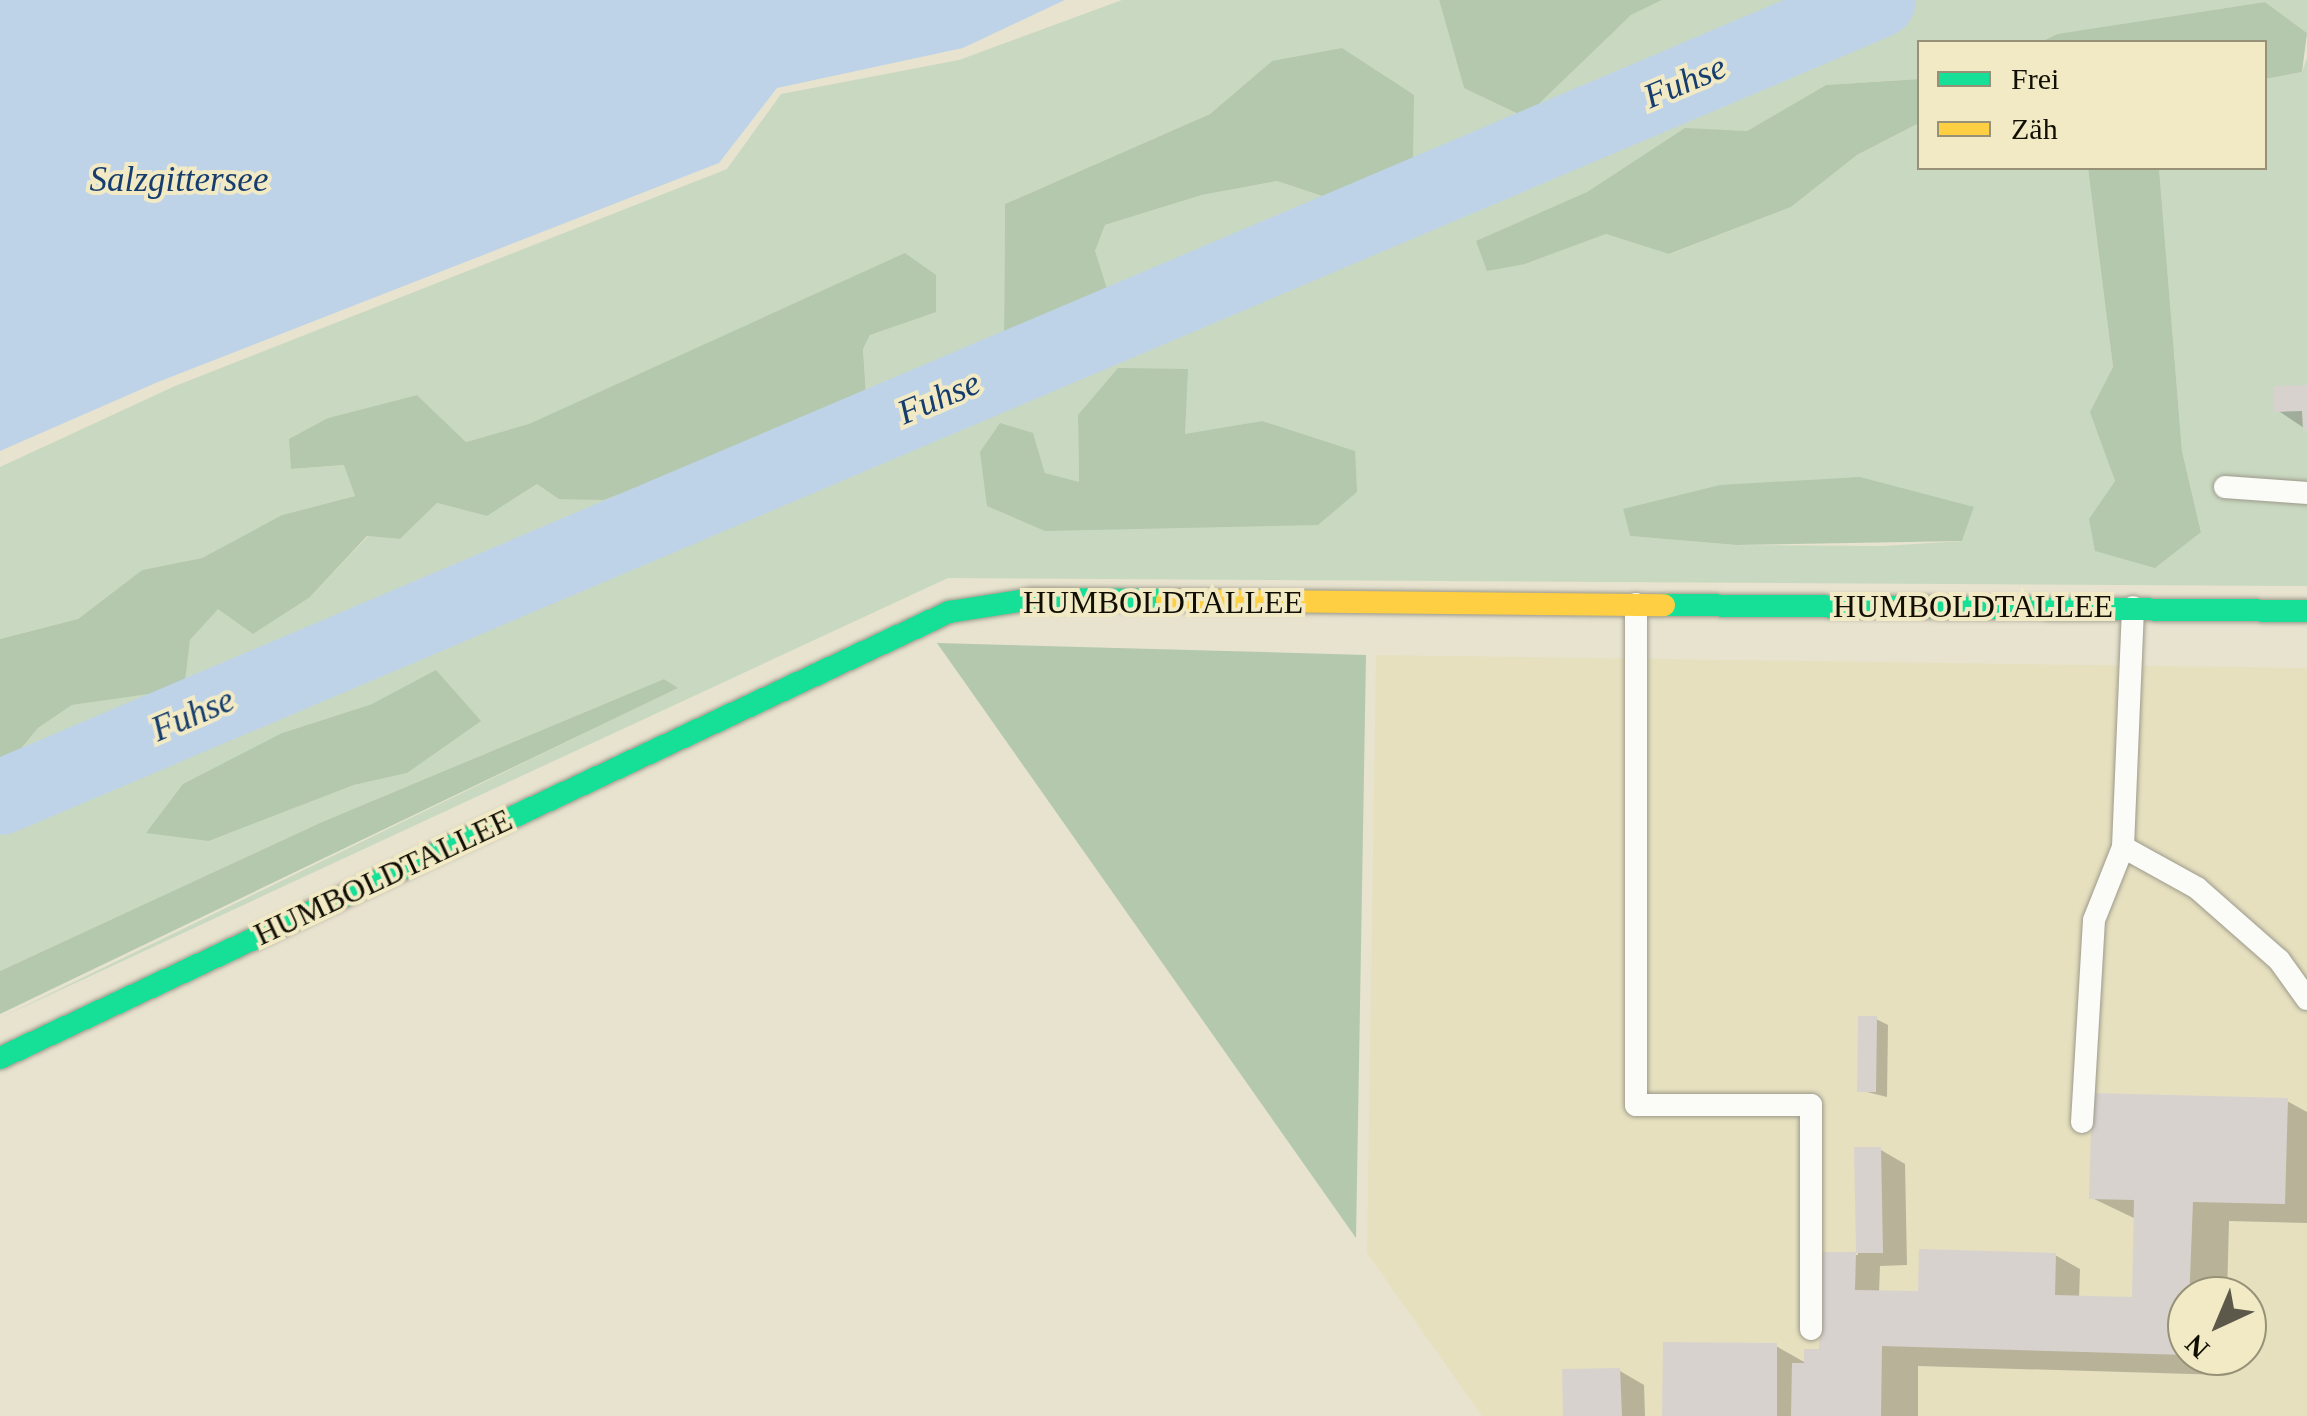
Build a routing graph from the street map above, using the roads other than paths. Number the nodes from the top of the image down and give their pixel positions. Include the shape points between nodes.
1 (2225, 487) dead end
2 (2307, 493) edge
3 (1636, 604) junction
4 (2133, 607) junction
5 (2307, 611) edge
6 (2122, 847) junction
7 (2307, 999) edge
8 (0, 1058) edge
9 (2082, 1122) dead end
10 (1811, 1329) dead end

1 - 2 lane
3 - 4 street, HUMBOLDTALLEE
3 - 8 street, HUMBOLDTALLEE via 1032,599 948,612
3 - 10 lane via 1636,1105 1811,1105
4 - 5 street, HUMBOLDTALLEE
4 - 6 lane
6 - 7 lane via 2197,888 2279,960
6 - 9 lane via 2094,920

